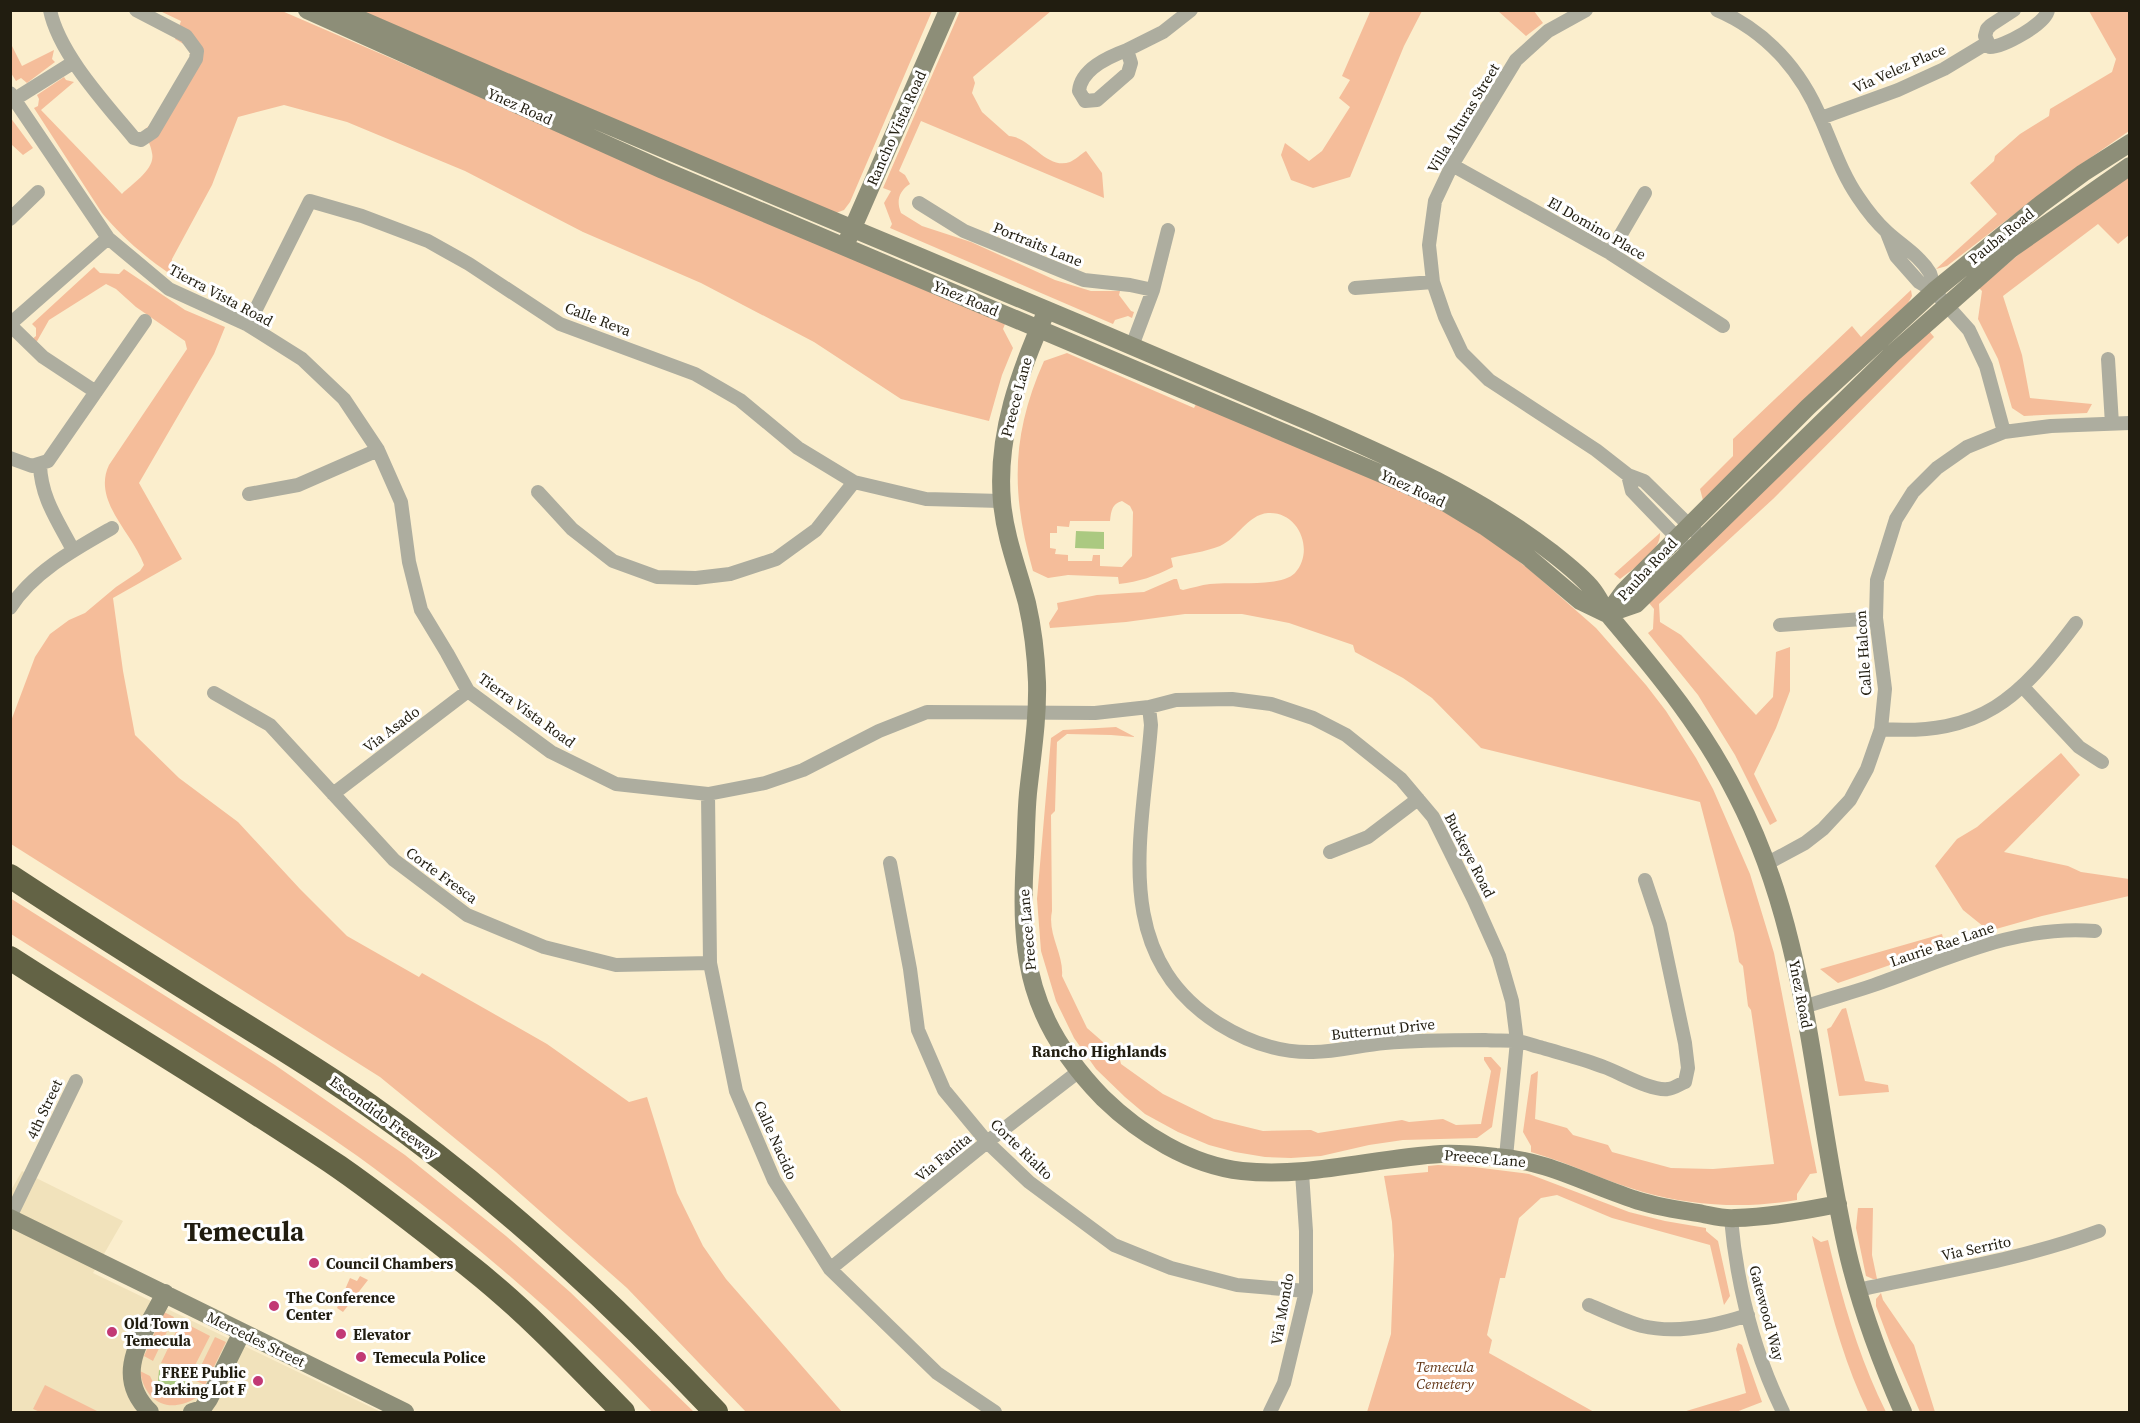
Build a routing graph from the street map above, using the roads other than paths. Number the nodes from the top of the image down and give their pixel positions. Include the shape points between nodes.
1 (50, 10) edge
2 (136, 10) edge
3 (307, 10) edge
4 (339, 10) edge
5 (948, 10) edge
6 (1191, 10) edge
7 (1586, 10) edge
8 (1717, 10) edge
9 (2014, 10) edge
10 (2048, 10) edge
11 (1987, 43) junction
12 (1127, 50) dead end
13 (74, 62) junction
14 (13, 96) edge
15 (1821, 118) junction
16 (2130, 143) edge
17 (1452, 165) junction
18 (2130, 166) edge
19 (38, 192) dead end
20 (1645, 193) dead end
21 (919, 203) dead end
22 (11, 217) edge
23 (1167, 230) dead end
24 (108, 238) junction
25 (848, 238) junction
26 (1610, 253) junction
27 (1433, 282) junction
28 (1355, 288) dead end
29 (1153, 290) junction
30 (1934, 291) junction
31 (1947, 305) junction
32 (1047, 310) junction
33 (145, 321) dead end
34 (10, 325) edge
35 (248, 325) junction
36 (1723, 326) dead end
37 (1039, 329) junction
38 (1132, 346) junction
39 (2108, 359) dead end
40 (96, 392) junction
41 (2130, 423) edge
42 (2112, 424) junction
43 (2004, 432) junction
44 (378, 450) junction
45 (10, 458) edge
46 (40, 465) junction
47 (854, 482) junction
48 (538, 492) dead end
49 (249, 494) dead end
50 (1002, 501) junction
51 (112, 528) dead end
52 (1683, 531) junction
53 (1696, 545) junction
54 (73, 550) junction
55 (10, 608) edge
56 (1607, 614) junction
57 (1876, 618) junction
58 (2076, 622) dead end
59 (1780, 626) dead end
60 (2023, 687) junction
61 (468, 691) junction
62 (214, 693) dead end
63 (1149, 707) junction
64 (1038, 712) junction
65 (1881, 729) junction
66 (2102, 762) dead end
67 (333, 794) junction
68 (708, 794) junction
69 (1418, 799) junction
70 (1330, 852) dead end
71 (890, 863) dead end
72 (1768, 863) junction
73 (10, 876) edge
74 (1644, 880) dead end
75 (2095, 931) dead end
76 (10, 958) edge
77 (710, 963) junction
78 (1804, 1007) junction
79 (1517, 1041) junction
80 (1078, 1072) junction
81 (76, 1081) dead end
82 (987, 1142) junction
83 (1506, 1157) junction
84 (1302, 1173) junction
85 (1838, 1204) junction
86 (10, 1218) edge
87 (1731, 1219) junction
88 (2099, 1231) dead end
89 (830, 1269) junction
90 (1858, 1290) junction
91 (1306, 1291) junction
92 (165, 1293) junction
93 (1589, 1305) dead end
94 (1748, 1315) junction
95 (242, 1332) junction
96 (397, 1411) edge
97 (150, 1413) edge
98 (192, 1413) edge
99 (623, 1413) edge
100 (716, 1413) edge
101 (995, 1413) edge
102 (1270, 1413) edge
103 (1783, 1413) edge
104 (1903, 1413) edge

1 - 13 street
2 - 13 street via 186,36 197,51 153,132 141,140 134,138
3 - 25 main road, Ynez Road via 663,170
4 - 25 main road, Ynez Road
5 - 25 main road, Rancho Vista Road
6 - 12 street via 1162,32
7 - 17 street, Villa Alturas Street via 1548,31 1516,60
8 - 15 street via 1763,36 1802,81
9 - 11 street, Via Velez Place via 1987,29
10 - 11 street, Via Velez Place via 2042,21 2002,45 1990,47
11 - 15 street, Via Velez Place via 1898,90
13 - 14 street
14 - 24 street, Tierra Vista Road
15 - 30 street via 1841,170 1859,199 1886,232 1906,246 1930,273
16 - 30 main road, Pauba Road via 2041,204
17 - 26 street, El Domino Place
17 - 27 street, Villa Alturas Street via 1435,201 1429,245
18 - 31 main road, Pauba Road via 2011,249
19 - 22 street
20 - 26 street
21 - 29 street, Portraits Lane via 964,231 1084,280
23 - 29 street
24 - 34 street
24 - 35 street, Tierra Vista Road via 169,289
25 - 32 main road, Ynez Road
25 - 37 main road, Ynez Road
26 - 36 street, El Domino Place
27 - 28 street
27 - 52 street, Villa Alturas Street via 1462,353 1489,380 1596,450 1628,476 1644,481
29 - 38 street
30 - 31 street
30 - 52 main road, Pauba Road via 1808,407
31 - 43 street via 1968,330 1986,366
31 - 53 main road, Pauba Road
32 - 37 main road, Preece Lane
32 - 38 main road, Ynez Road
33 - 40 street
34 - 40 street via 43,357
35 - 44 street, Tierra Vista Road via 302,359 344,399
35 - 47 street, Calle Reva via 310,201 428,241 560,324 695,374 740,400 798,448
37 - 50 main road, Preece Lane via 1012,399 1003,449
37 - 56 main road, Ynez Road via 1446,503 1528,557 1580,601
38 - 56 main road, Ynez Road via 1399,461 1463,494 1555,556 1592,588
39 - 42 street
40 - 46 street via 48,461
41 - 42 street, Calle Halcon
42 - 43 street, Calle Halcon
43 - 57 street, Calle Halcon via 1967,447 1937,468 1913,492 1896,519 1883,558 1877,580
44 - 49 street via 298,485
44 - 61 street, Tierra Vista Road via 400,502 421,610
45 - 46 street
46 - 54 street via 45,498
47 - 48 street via 816,530 776,559 730,574 696,579 657,577 614,561 572,529
47 - 50 street, Calle Reva via 926,499
50 - 64 main road, Preece Lane via 1036,654
51 - 54 street
52 - 53 street, Villa Alturas Street
52 - 56 main road, Pauba Road
53 - 56 main road, Pauba Road via 1636,604
54 - 55 street via 38,577
56 - 72 main road, Ynez Road via 1664,680 1717,758
57 - 59 street
57 - 65 street, Calle Halcon via 1885,689
58 - 60 street
60 - 65 street via 1989,712 1958,723 1933,729
60 - 66 street via 2079,747
61 - 67 street, Via Asado
61 - 68 street, Tierra Vista Road via 551,752 616,784
62 - 67 street, Corte Fresca via 270,725
63 - 64 street, Buckeye Road via 1095,713
63 - 69 street, Buckeye Road via 1176,700 1232,699 1271,704 1313,718 1346,735 1401,779
63 - 79 street, Butternut Drive via 1139,887 1142,915 1161,965 1193,1004 1240,1037 1279,1050 1336,1051 1383,1043 1449,1040
64 - 68 street, Tierra Vista Road via 927,712 803,770 765,783
64 - 80 main road, Preece Lane via 1022,906 1027,963 1042,1011
65 - 72 street, Calle Halcon via 1867,769 1850,800 1805,843
67 - 77 street, Corte Fresca via 394,860 467,915 544,947 616,965
68 - 77 street, Calle Nacido
69 - 70 street via 1368,837
69 - 79 street, Buckeye Road via 1443,835 1499,956 1512,1001
71 - 82 street, Corte Rialto via 918,1030 944,1090
72 - 78 main road, Ynez Road via 1789,933
73 - 100 highway, Escondido Freeway via 311,1066 443,1160 600,1294
74 - 79 street, Butternut Drive via 1660,925 1685,1043 1685,1082 1668,1089 1651,1086 1604,1066
75 - 78 street, Laurie Rae Lane via 2056,929 2021,934
76 - 99 highway via 276,1126 402,1213 484,1278
77 - 89 street, Calle Nacido via 736,1091 774,1180
78 - 85 main road, Ynez Road
79 - 83 street, Buckeye Road
80 - 82 street, Via Fanita
80 - 84 main road, Preece Lane via 1120,1114 1165,1146 1239,1170
81 - 86 street, 4th Street
82 - 89 street, Via Fanita
82 - 91 street, Corte Rialto via 1029,1182 1114,1245 1171,1268 1237,1285
83 - 84 main road, Preece Lane via 1444,1153
83 - 87 main road, Preece Lane via 1540,1164 1634,1200
84 - 91 street, Via Mondo
85 - 87 main road, Preece Lane
85 - 90 main road, Ynez Road
86 - 92 main road, Mercedes Street
87 - 94 street, Gatewood Way
88 - 90 street, Via Serrito via 1995,1263
89 - 101 street, Calle Nacido via 937,1373
90 - 104 main road, Ynez Road
91 - 102 street, Via Mondo via 1284,1383
92 - 95 main road, Mercedes Street
92 - 97 main road via 133,1356 131,1369 135,1394
93 - 94 street via 1642,1326 1668,1328 1700,1327
94 - 103 street, Gatewood Way
95 - 96 main road, Mercedes Street
95 - 98 main road via 209,1399 202,1409

